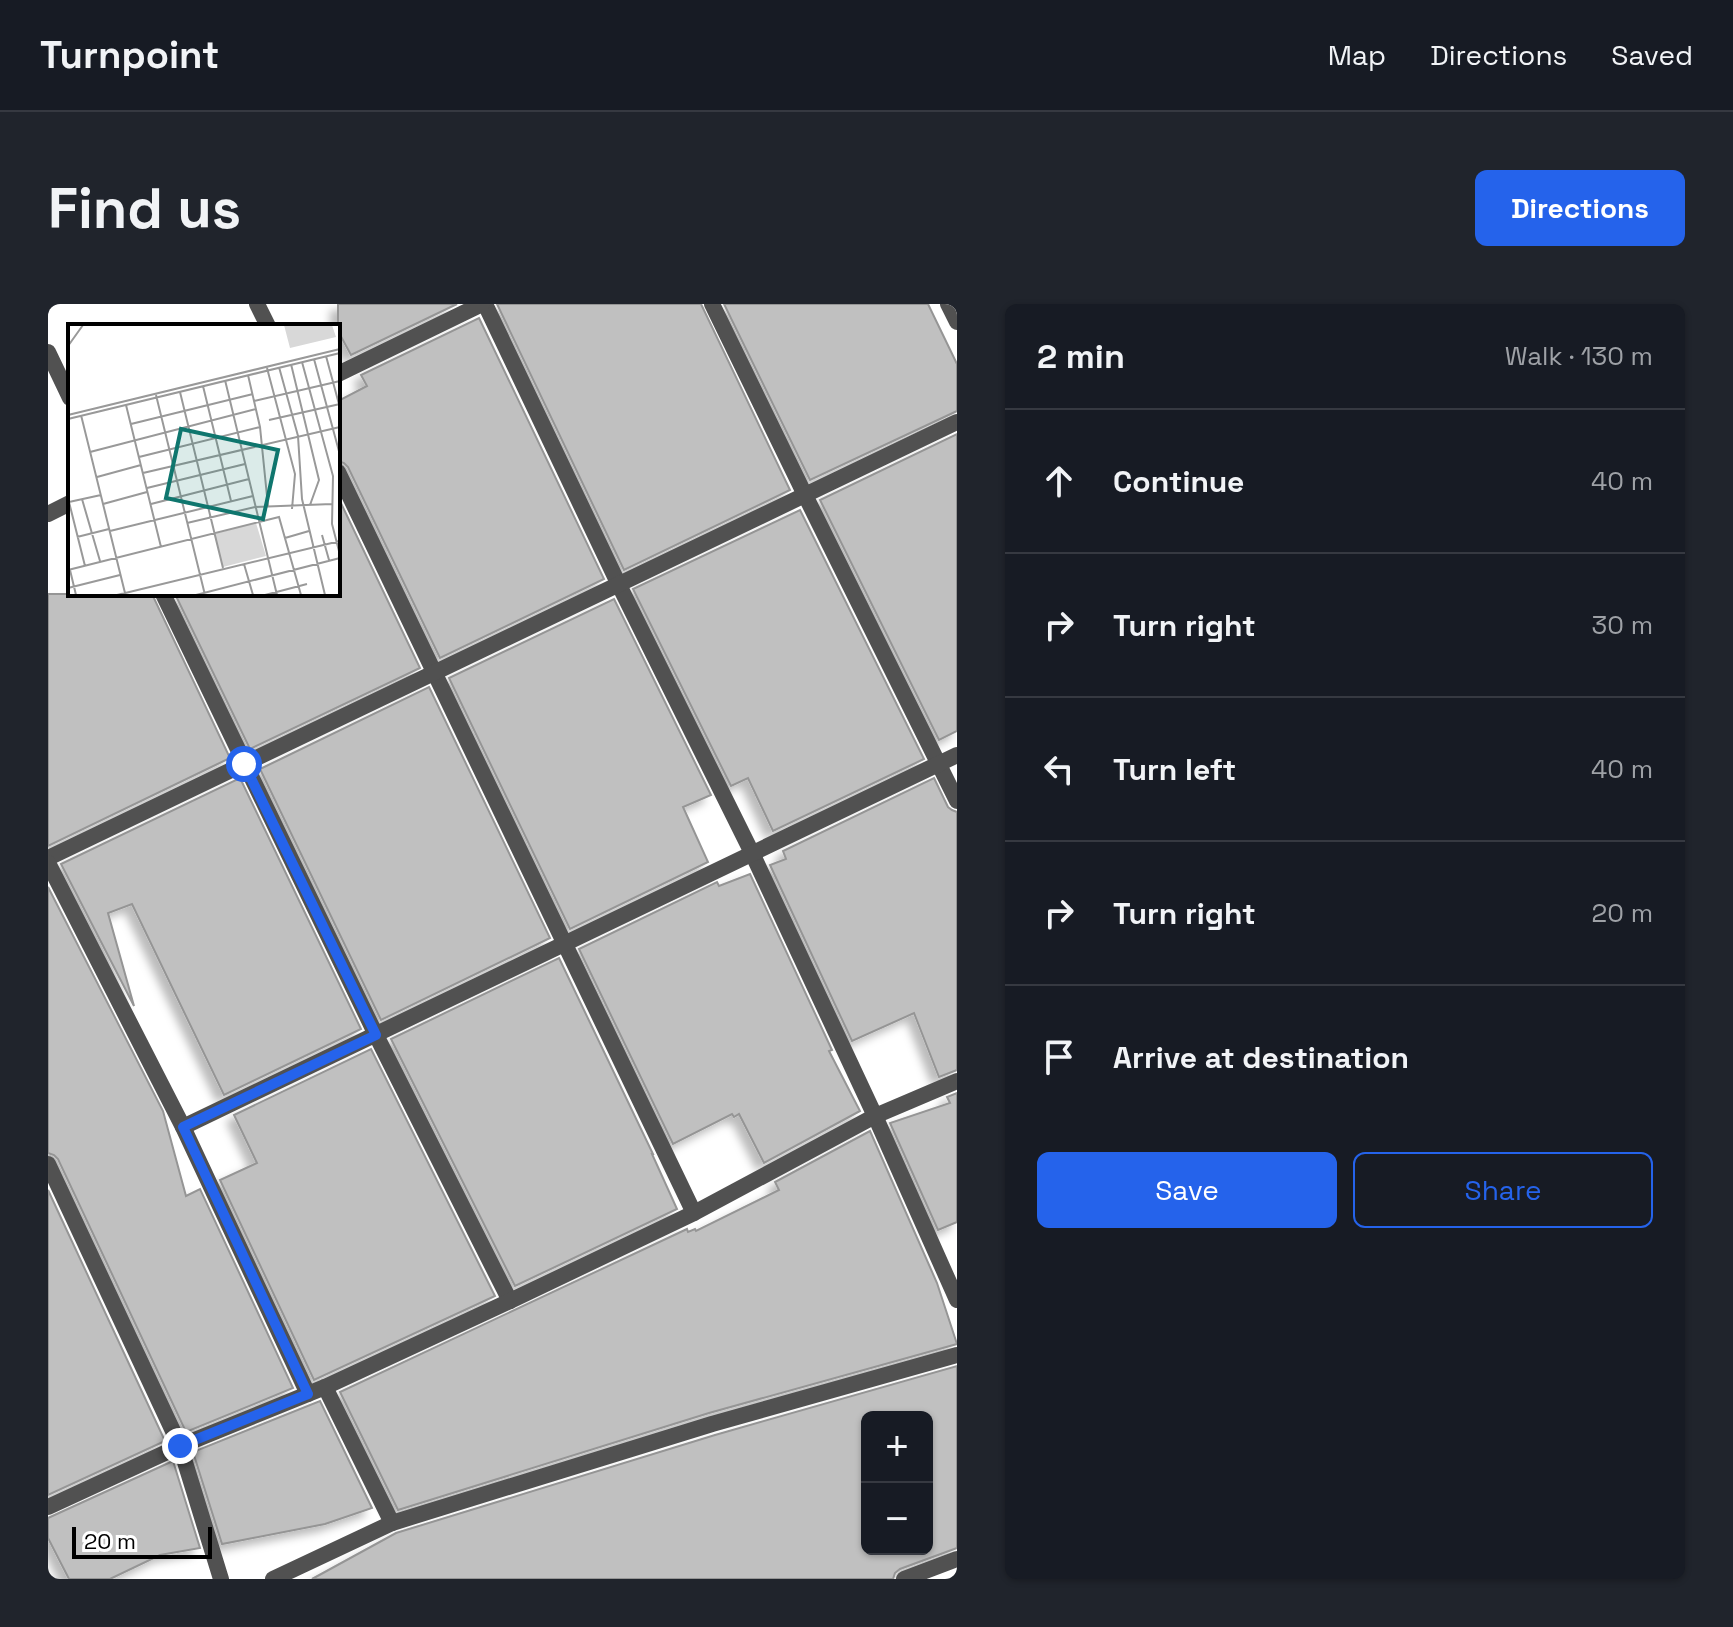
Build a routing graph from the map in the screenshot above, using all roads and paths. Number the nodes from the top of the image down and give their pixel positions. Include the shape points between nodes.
1 (257, 304) edge
2 (484, 304) edge
3 (712, 304) edge
4 (948, 304) edge
5 (957, 322) edge
6 (267, 324) edge
7 (48, 352) edge
8 (340, 373) edge
9 (68, 394) edge
10 (957, 422) edge
11 (340, 476) edge
12 (805, 495) junction
13 (68, 504) edge
14 (48, 514) edge
15 (619, 585) junction
16 (164, 596) edge
17 (434, 673) junction
18 (957, 755) edge
19 (244, 764) junction
20 (938, 764) junction
21 (957, 801) edge
22 (752, 853) junction
23 (48, 861) edge
24 (565, 943) junction
25 (376, 1035) junction
26 (957, 1081) edge
27 (875, 1116) junction
28 (183, 1127) junction
29 (48, 1164) edge
30 (694, 1213) junction
31 (957, 1300) edge
32 (510, 1301) junction
33 (957, 1355) edge
34 (325, 1387) junction
35 (308, 1394) junction
36 (180, 1446) junction
37 (48, 1507) edge
38 (392, 1523) junction
39 (957, 1559) edge
40 (221, 1579) edge
41 (273, 1579) edge
42 (904, 1579) edge

1 - 6 street
2 - 8 street
2 - 15 street
3 - 12 street
4 - 5 street
7 - 9 street
10 - 12 street
11 - 17 street
12 - 15 street
12 - 20 street
13 - 14 street
15 - 17 street
15 - 22 street
16 - 19 street
17 - 19 street
17 - 24 street
18 - 20 street
19 - 23 street
19 - 25 street
20 - 21 street
20 - 22 street
22 - 24 street
22 - 27 street
23 - 28 street
24 - 25 street
24 - 30 street
25 - 28 street
25 - 32 street
26 - 27 street
27 - 30 street
27 - 31 street
28 - 35 street
29 - 36 street
30 - 32 street
32 - 34 street
33 - 38 street
34 - 35 street
34 - 38 street
35 - 36 street
36 - 37 street
36 - 40 street
38 - 41 street
39 - 42 street

